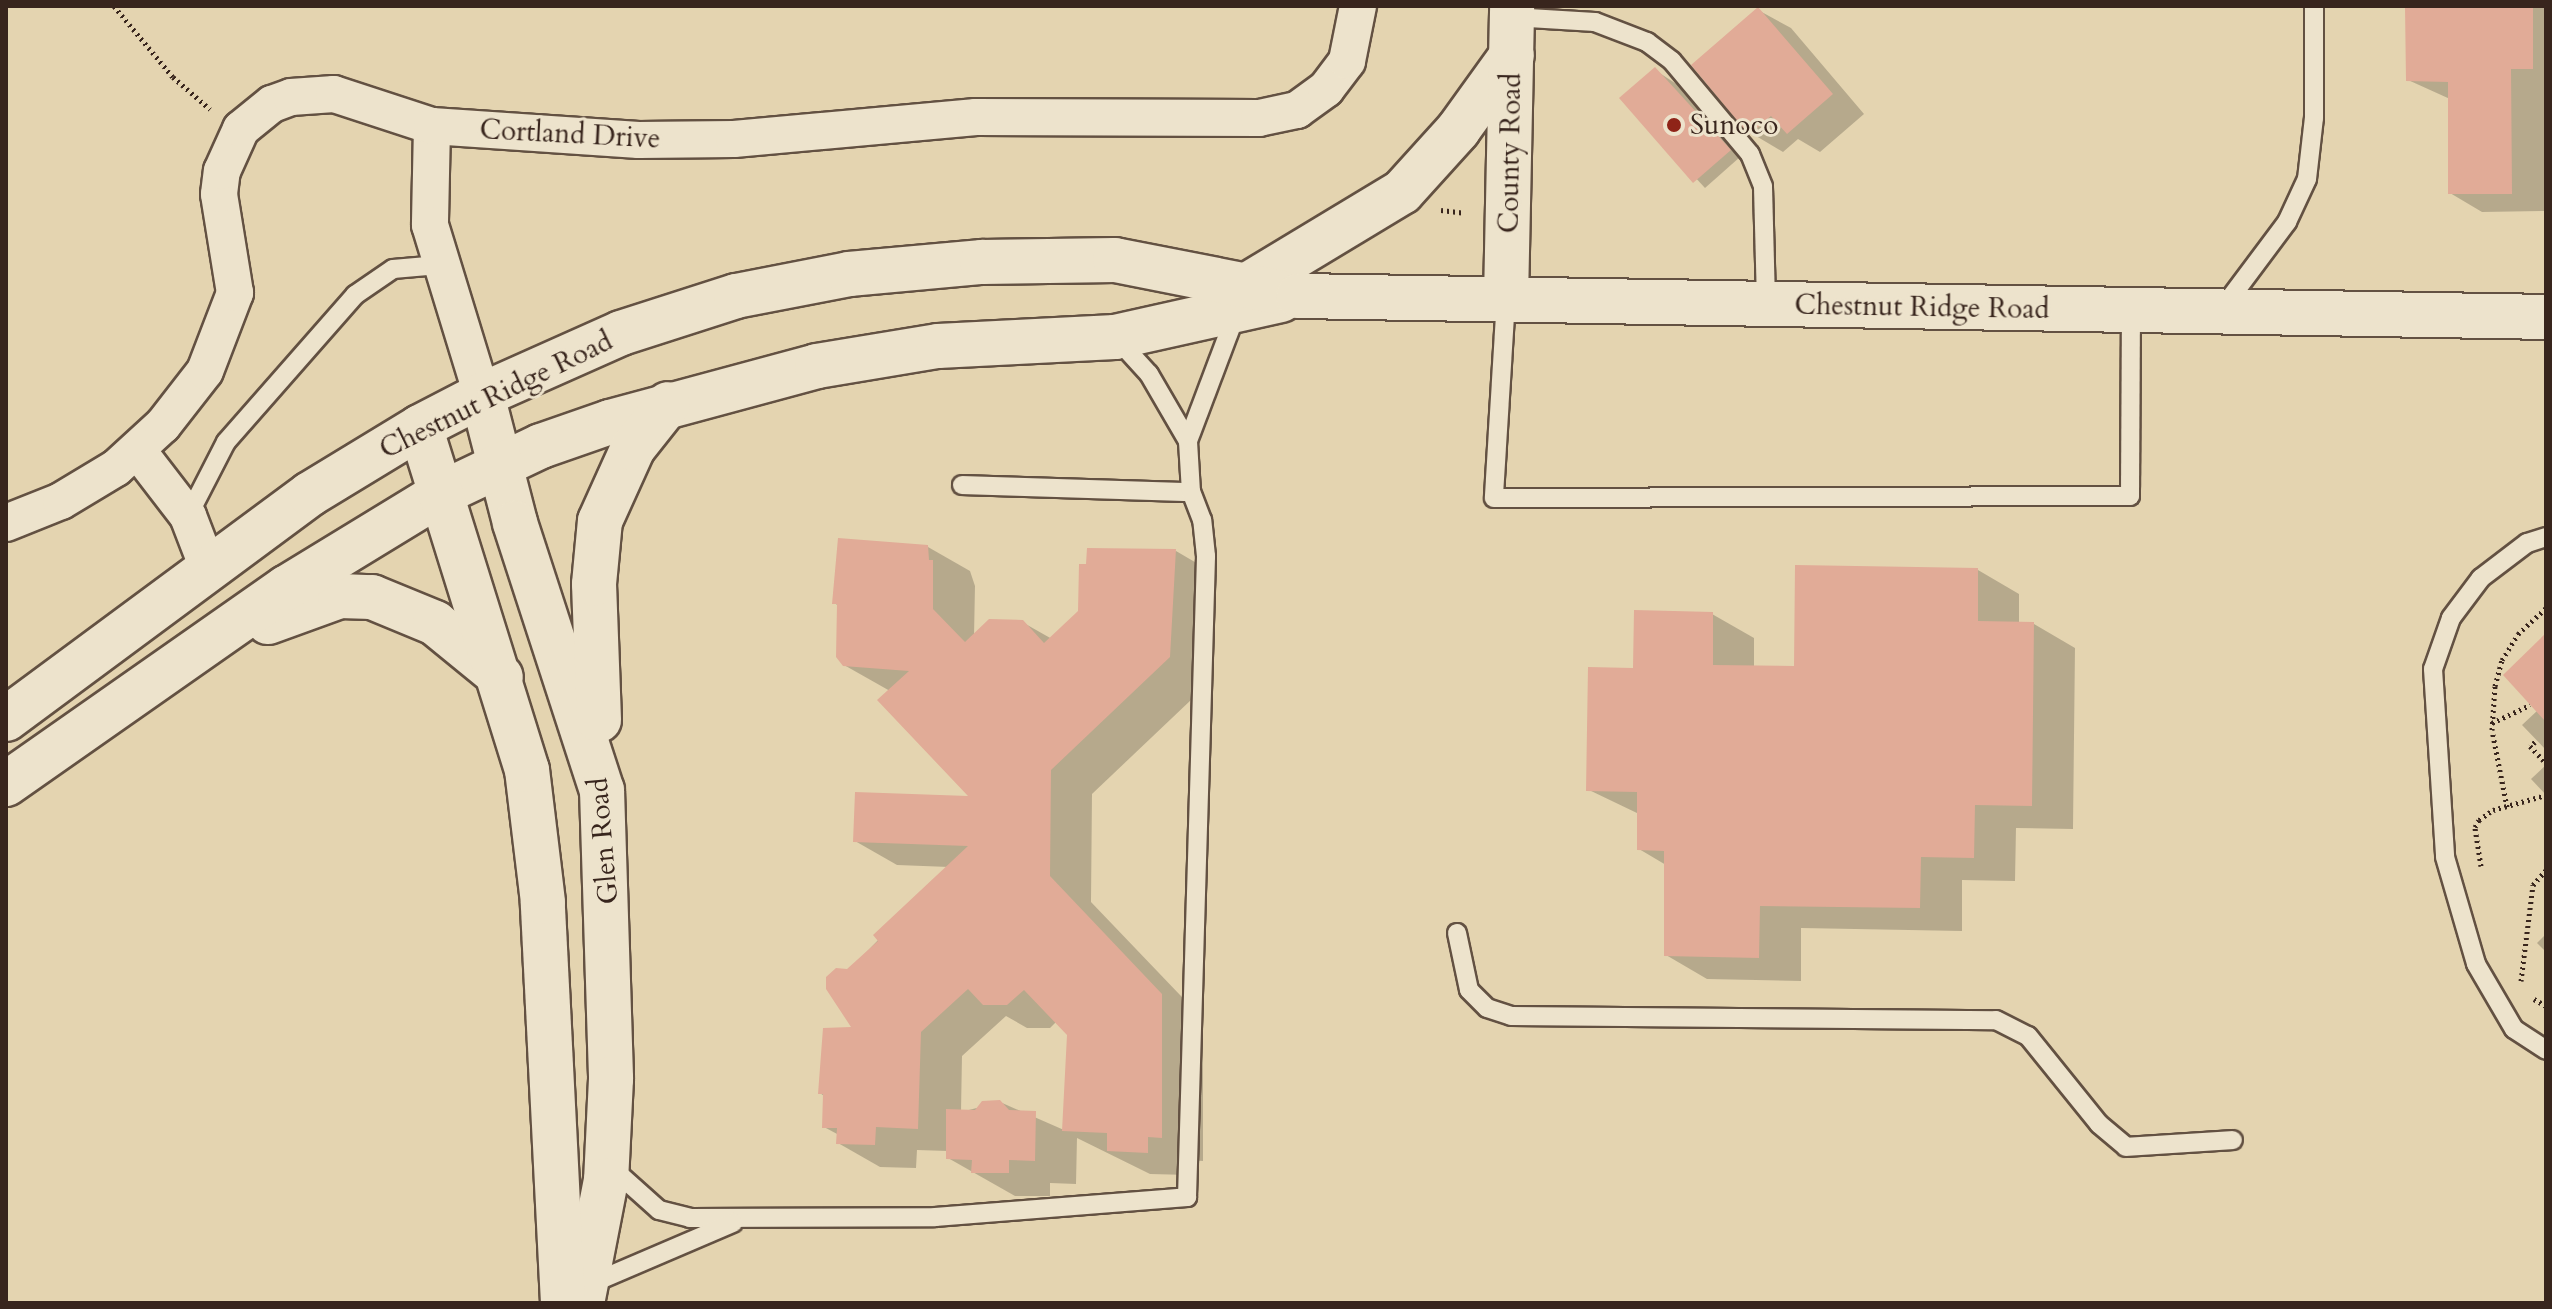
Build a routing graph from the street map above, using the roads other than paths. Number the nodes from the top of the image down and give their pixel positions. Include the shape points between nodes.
1 (1358, 6) edge
2 (2314, 6) edge
3 (1512, 26) edge
4 (432, 126) junction
5 (439, 265) junction
6 (1242, 298) junction
7 (1506, 299) junction
8 (1766, 304) junction
9 (2222, 310) junction
10 (2131, 311) junction
11 (2546, 317) edge
12 (1115, 337) junction
13 (482, 395) junction
14 (668, 404) junction
15 (420, 427) junction
16 (1188, 441) junction
17 (138, 451) junction
18 (500, 464) junction
19 (962, 485) dead end
20 (1191, 492) junction
21 (440, 494) junction
22 (188, 516) junction
23 (6, 523) edge
24 (2546, 537) edge
25 (208, 568) junction
26 (195, 651) junction
27 (501, 677) junction
28 (6, 719) edge
29 (6, 784) edge
30 (602, 790) junction
31 (1457, 933) dead end
32 (2546, 1050) edge
33 (2233, 1140) dead end
34 (607, 1163) junction
35 (739, 1220) junction
36 (577, 1297) edge

1 - 4 street, Cortland Drive via 1347,61 1326,89 1297,110 1259,118 976,117 685,141
2 - 9 lane via 2314,118 2300,200
3 - 6 main road via 1448,142 1402,192
3 - 7 main road, County Road
3 - 8 lane via 1595,22 1647,42 1672,61 1750,154 1763,187
4 - 5 street via 430,225
4 - 17 street, Cortland Drive via 355,98 312,94 272,104 241,129 222,171 219,194 235,271 230,317 205,371
5 - 13 street
5 - 22 lane via 393,269 355,295 226,442
6 - 7 main road, Chestnut Ridge Road
6 - 12 main road, Chestnut Ridge Road
6 - 13 main road, Chestnut Ridge Road via 1115,260 982,262 849,274 736,296 674,315 565,355
6 - 16 lane
7 - 8 main road, Chestnut Ridge Road
7 - 10 lane via 1494,498 2130,496
8 - 10 main road, Chestnut Ridge Road
9 - 10 main road, Chestnut Ridge Road
9 - 11 main road, Chestnut Ridge Road
12 - 14 main road, Chestnut Ridge Road via 1000,341 873,355
12 - 16 lane via 1160,390
13 - 15 main road, Chestnut Ridge Road
13 - 18 main road, Glen Road
14 - 18 main road, Chestnut Ridge Road
14 - 30 main road via 620,469 598,531 594,584
15 - 21 main road
15 - 25 main road, Chestnut Ridge Road via 310,494
16 - 20 lane
17 - 22 street
17 - 23 street, Cortland Drive via 91,485
18 - 21 main road, Chestnut Ridge Road
18 - 30 main road, Glen Road
19 - 20 lane
20 - 35 lane via 1202,520 1206,556 1187,1197 935,1217
21 - 26 main road, Chestnut Ridge Road via 334,557
21 - 27 main road
22 - 25 street
24 - 32 lane via 2527,543 2481,578 2451,618 2433,669 2445,857 2476,964 2514,1029
25 - 28 main road, Chestnut Ridge Road
26 - 27 main road via 319,602 359,596 418,613
26 - 29 main road, Chestnut Ridge Road
27 - 36 main road via 527,770 542,887
30 - 34 main road, Glen Road via 612,1006
31 - 33 lane via 1469,990 1487,1008 1511,1016 1996,1020 2028,1036 2099,1124 2126,1147
34 - 35 lane via 659,1210 690,1218
34 - 36 main road, Glen Road
35 - 36 lane

